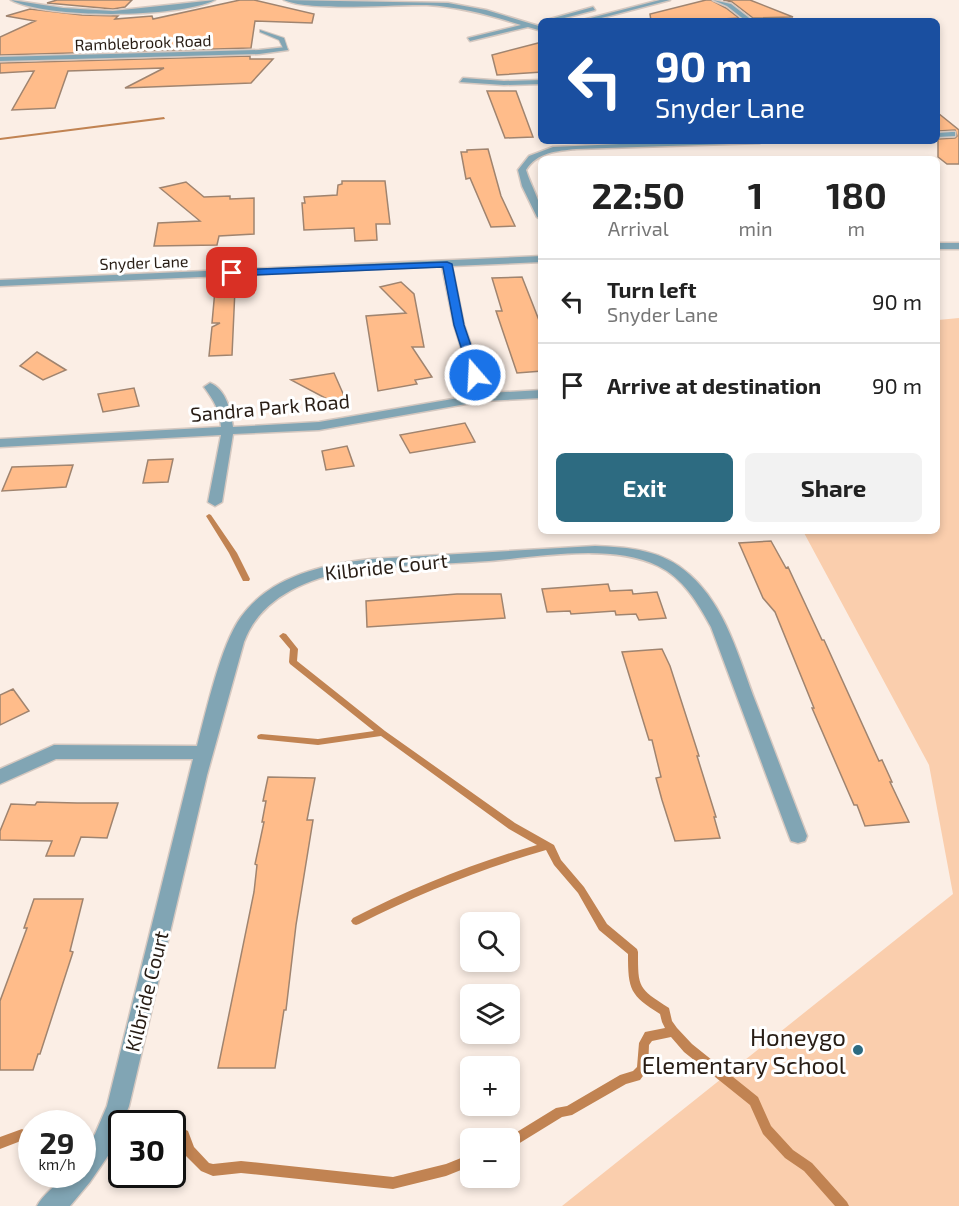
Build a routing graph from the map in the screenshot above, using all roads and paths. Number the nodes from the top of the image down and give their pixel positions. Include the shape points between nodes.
1 (14, 0) edge
2 (212, 0) edge
3 (287, 0) edge
4 (667, 0) edge
5 (717, 0) edge
6 (404, 2) edge
7 (599, 8) dead end
8 (558, 18) edge
9 (594, 18) edge
10 (746, 18) edge
11 (538, 23) edge
12 (529, 25) junction
13 (538, 28) edge
14 (262, 31) dead end
15 (538, 31) edge
16 (531, 34) dead end
17 (470, 39) dead end
18 (286, 49) joint
19 (0, 59) edge
20 (463, 80) dead end
21 (538, 82) edge
22 (956, 134) edge
23 (940, 135) edge
24 (647, 144) edge
25 (538, 209) edge
26 (940, 246) edge
27 (959, 246) edge
28 (538, 259) edge
29 (447, 264) junction
30 (0, 283) edge
31 (210, 387) dead end
32 (538, 394) edge
33 (483, 397) junction
34 (227, 432) junction
35 (0, 443) edge
36 (215, 502) dead end
37 (202, 753) junction
38 (0, 777) edge
39 (798, 836) dead end
40 (96, 1154) edge
41 (70, 1188) edge
42 (49, 1206) edge

1 - 2 street via 97,12 155,10
3 - 6 street via 336,5
4 - 9 street
5 - 10 street
6 - 12 street via 470,8
7 - 8 street
11 - 12 street
12 - 13 street
12 - 17 street
14 - 18 lane via 282,39
15 - 16 street
18 - 19 street, Ramblebrook Road
20 - 21 street
22 - 23 street
24 - 25 street via 564,148 539,154 522,170
26 - 27 street
28 - 29 street, Snyder Lane
29 - 30 street, Snyder Lane
29 - 33 street via 459,325
31 - 34 street via 225,407
32 - 33 street, Sandra Park Road
33 - 34 street, Sandra Park Road via 319,426
34 - 35 street, Sandra Park Road
34 - 36 street
37 - 38 street via 54,752
37 - 39 street, Kilbride Court via 243,625 266,601 296,581 323,571 378,563 620,549 649,555 677,570 706,602
37 - 40 street, Kilbride Court via 118,1106
41 - 42 street, Kilbride Court

